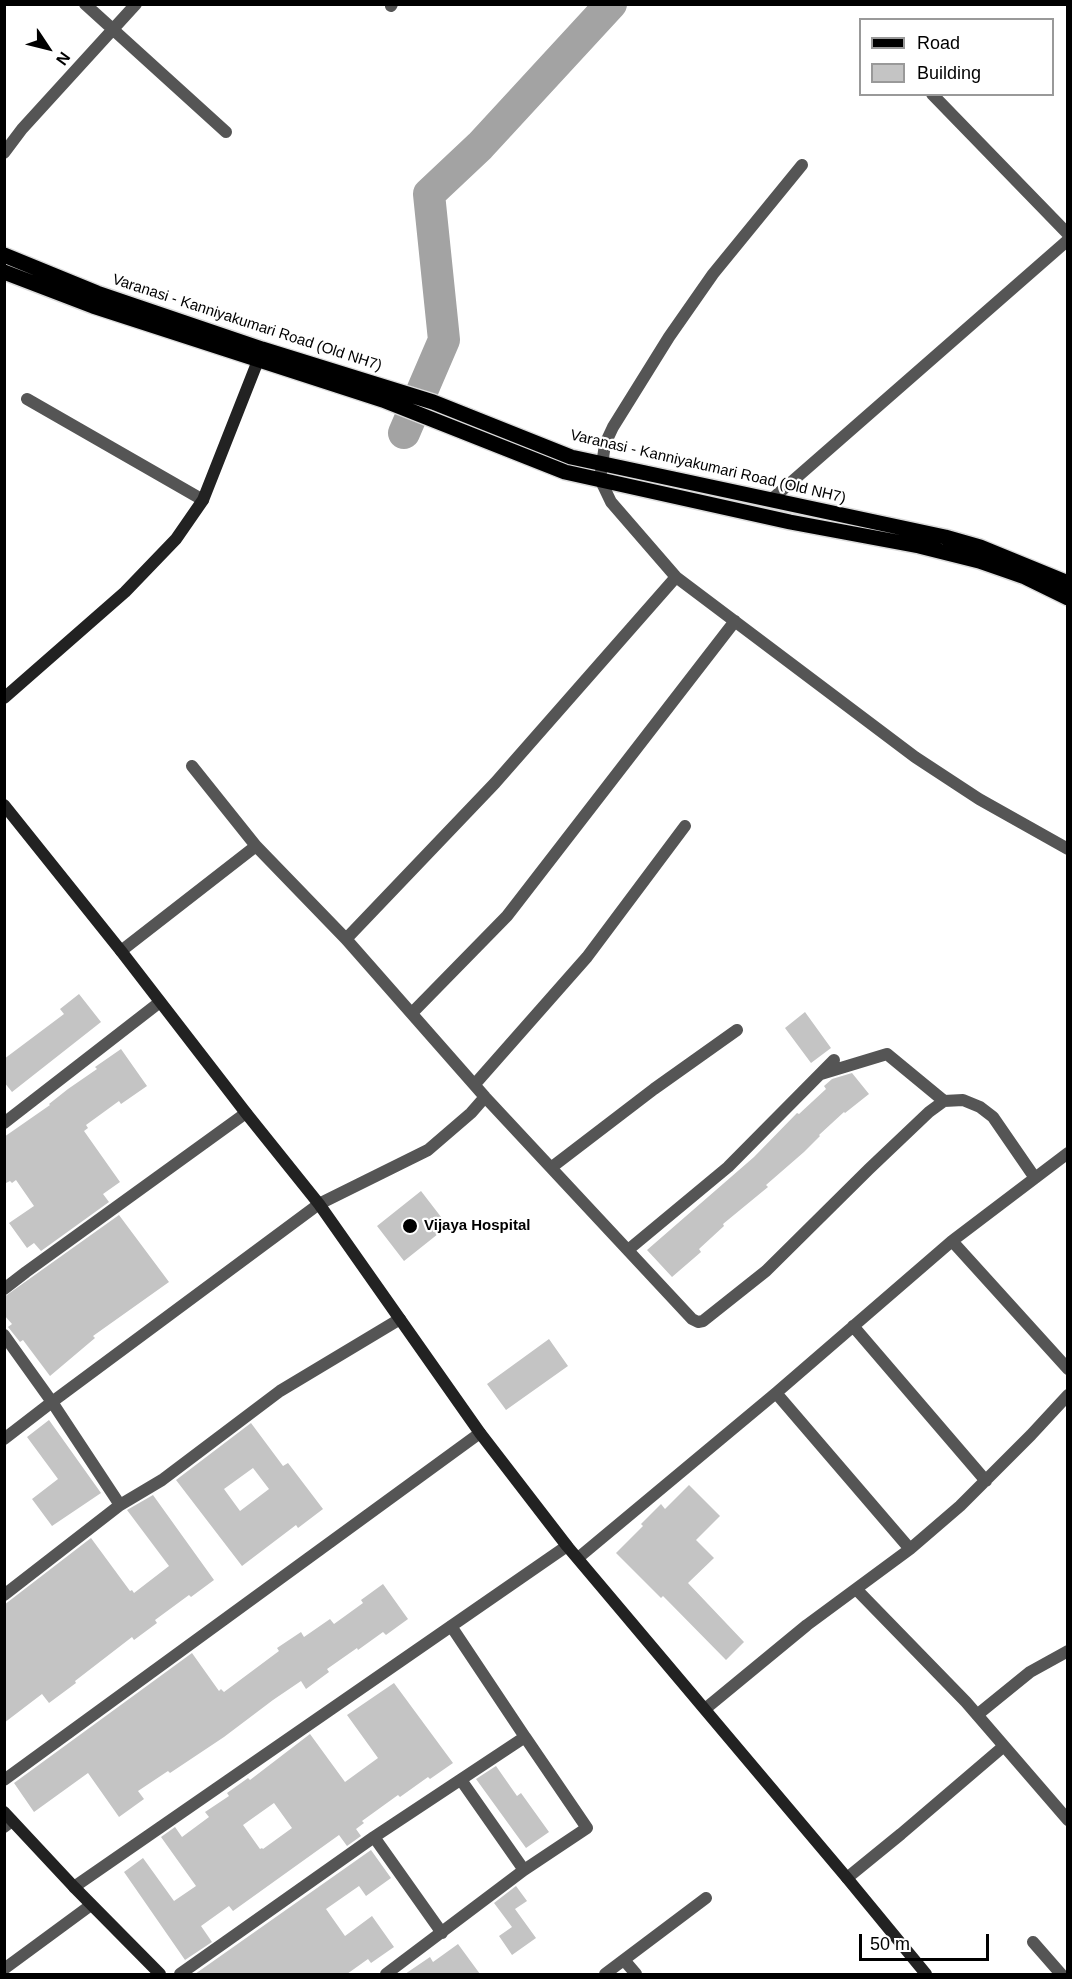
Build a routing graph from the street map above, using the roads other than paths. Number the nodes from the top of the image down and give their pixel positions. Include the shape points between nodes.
1 (85, 4) edge
2 (136, 4) edge
3 (113, 30) junction
4 (934, 96) edge
5 (226, 132) dead end
6 (4, 153) edge
7 (802, 165) dead end
8 (1068, 234) edge
9 (1068, 240) edge
10 (4, 255) edge
11 (4, 272) edge
12 (260, 354) junction
13 (27, 399) dead end
14 (430, 409) junction
15 (601, 462) junction
16 (600, 479) junction
17 (772, 499) junction
18 (203, 500) junction
19 (1007, 565) junction
20 (676, 577) junction
21 (1068, 583) edge
22 (1068, 598) edge
23 (735, 621) junction
24 (4, 698) edge
25 (192, 766) dead end
26 (4, 805) edge
27 (685, 826) dead end
28 (256, 846) junction
29 (1068, 849) edge
30 (346, 939) junction
31 (121, 951) junction
32 (160, 1002) junction
33 (412, 1013) junction
34 (737, 1030) dead end
35 (834, 1060) dead end
36 (819, 1075) junction
37 (476, 1084) junction
38 (485, 1096) junction
39 (944, 1101) junction
40 (246, 1113) junction
41 (4, 1123) edge
42 (1068, 1153) edge
43 (552, 1167) junction
44 (1035, 1178) junction
45 (319, 1204) junction
46 (952, 1241) junction
47 (628, 1250) junction
48 (4, 1289) edge
49 (400, 1319) junction
50 (853, 1326) junction
51 (4, 1335) edge
52 (1068, 1369) edge
53 (777, 1393) junction
54 (1068, 1395) edge
55 (52, 1402) junction
56 (480, 1433) junction
57 (4, 1439) edge
58 (986, 1480) junction
59 (120, 1505) junction
60 (567, 1546) junction
61 (910, 1549) junction
62 (578, 1558) junction
63 (856, 1589) junction
64 (4, 1595) edge
65 (451, 1626) junction
66 (1068, 1651) edge
67 (705, 1709) junction
68 (977, 1715) junction
69 (525, 1737) junction
70 (1004, 1746) junction
71 (4, 1780) edge
72 (461, 1780) junction
73 (7, 1820) edge
74 (1068, 1820) edge
75 (374, 1837) junction
76 (524, 1870) junction
77 (847, 1878) junction
78 (74, 1887) junction
79 (706, 1898) dead end
80 (91, 1905) junction
81 (442, 1933) junction
82 (1034, 1942) dead end
83 (624, 1960) junction
84 (4, 1969) edge
85 (160, 1974) edge
86 (180, 1974) edge
87 (386, 1974) edge
88 (604, 1974) edge
89 (636, 1974) edge
90 (926, 1974) edge
91 (1061, 1974) edge

1 - 3 street
2 - 3 street
3 - 5 street
3 - 6 street
4 - 8 street
7 - 15 street via 713,274 669,337 613,427
9 - 17 street
10 - 12 main road, Varanasi - Kanniyakumari Road (Old NH7)
11 - 12 main road, Varanasi - Kanniyakumari Road (Old NH7) via 93,306
12 - 14 main road, Varanasi - Kanniyakumari Road (Old NH7)
12 - 18 street
13 - 18 street
14 - 15 main road, Varanasi - Kanniyakumari Road (Old NH7) via 571,457
14 - 16 main road, Varanasi - Kanniyakumari Road (Old NH7) via 565,472
15 - 16 street
15 - 17 main road, Varanasi - Kanniyakumari Road (Old NH7)
16 - 19 main road, Varanasi - Kanniyakumari Road (Old NH7)
16 - 20 street via 610,502
17 - 19 main road, Varanasi - Kanniyakumari Road (Old NH7) via 980,546
18 - 24 street via 176,539 138,579
19 - 21 main road, Varanasi - Kanniyakumari Road (Old NH7)
19 - 22 main road, Varanasi - Kanniyakumari Road (Old NH7)
20 - 23 street
20 - 30 street via 495,783
23 - 29 street via 915,757 979,799
23 - 33 street via 507,916
25 - 28 street
26 - 31 street
27 - 37 street via 586,957
28 - 30 street
28 - 31 street
30 - 33 street
31 - 32 street
32 - 40 street
32 - 41 street
33 - 37 street
34 - 43 street
35 - 36 street
36 - 39 street via 887,1054
36 - 47 street via 728,1167
37 - 38 street
38 - 43 street
38 - 45 street via 428,1150
39 - 44 street via 963,1100 993,1117
39 - 47 street via 868,1169 766,1271 704,1321 692,1318
40 - 45 street
40 - 48 street
42 - 44 street
43 - 47 street
44 - 46 street
45 - 49 street
45 - 55 street
46 - 50 street
46 - 52 street
49 - 56 street
49 - 59 street via 280,1391 162,1480
50 - 53 street
50 - 58 street
51 - 55 street
53 - 61 street
53 - 62 street
54 - 58 street
55 - 57 street
55 - 59 street
56 - 60 street
56 - 71 street
58 - 61 street
59 - 64 street
60 - 62 street
60 - 65 street
61 - 63 street
62 - 67 street
63 - 67 street via 807,1624
63 - 68 street
65 - 69 street
65 - 78 street
66 - 68 street via 1030,1672
67 - 77 street
68 - 70 street
69 - 72 street
69 - 76 street via 587,1828
70 - 74 street
70 - 77 street
72 - 75 street
72 - 76 street
73 - 78 street
75 - 81 street
75 - 86 street
76 - 81 street
77 - 90 street
78 - 80 street
79 - 83 street
80 - 84 street
80 - 85 street
81 - 87 street
82 - 91 street
83 - 88 street
83 - 89 street

